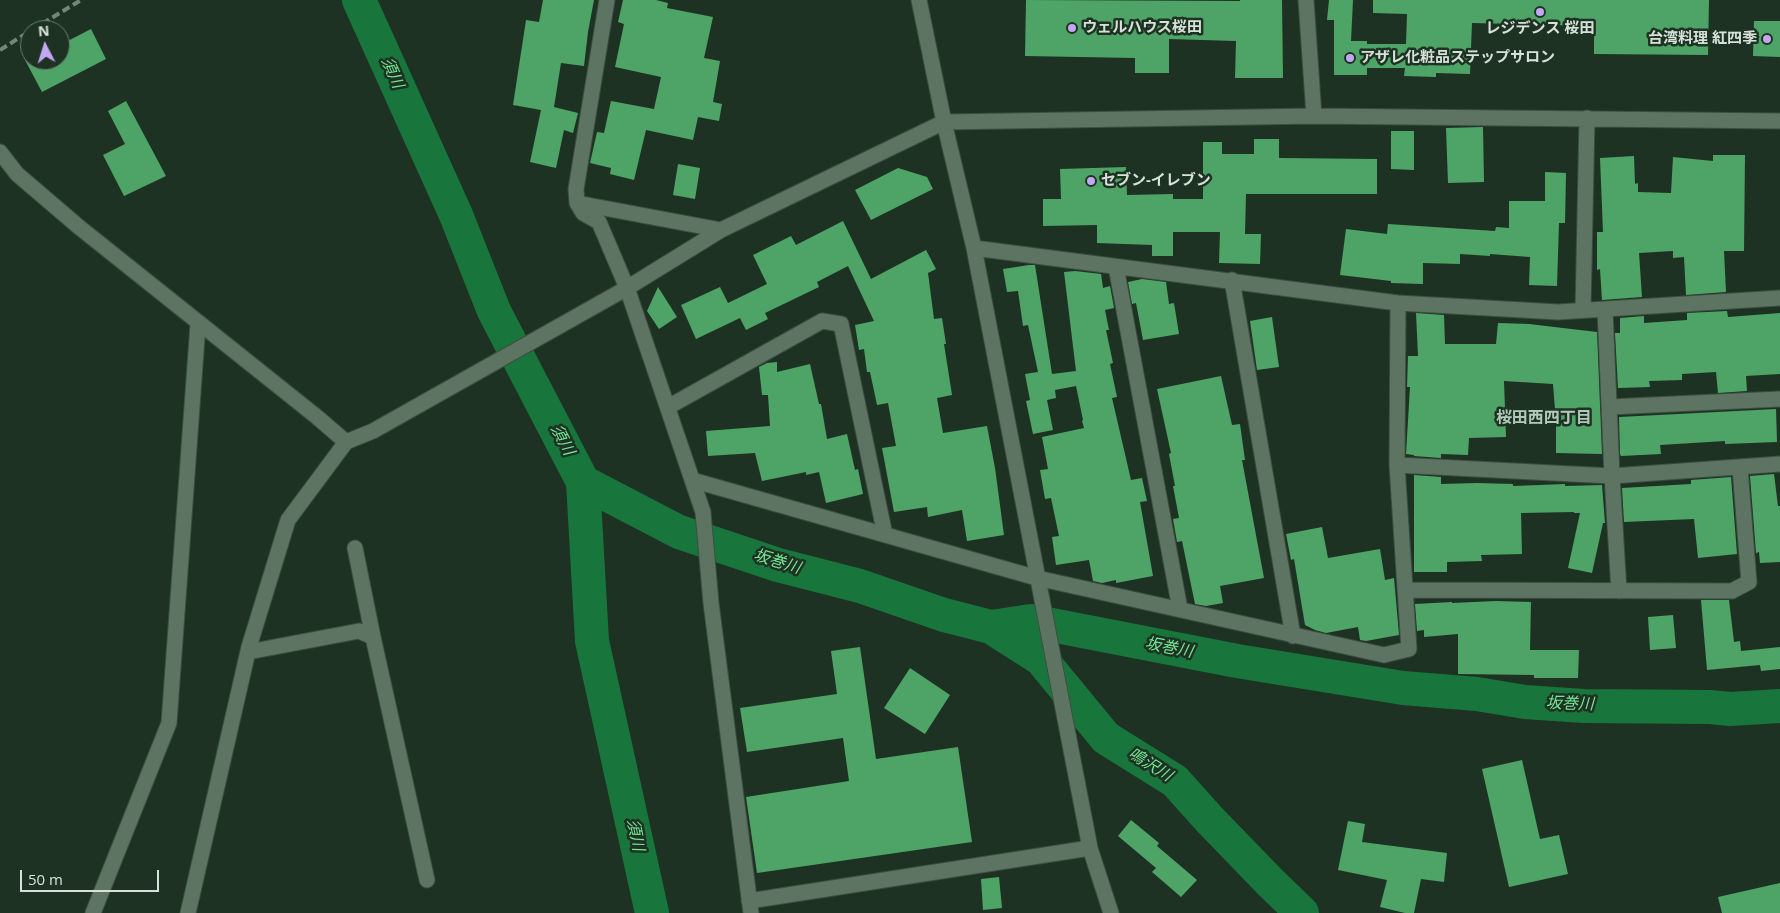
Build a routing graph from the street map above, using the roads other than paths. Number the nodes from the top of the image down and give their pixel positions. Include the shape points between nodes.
1 (607, 0) edge
2 (919, 0) edge
3 (1306, 0) edge
4 (1314, 116) junction
5 (1587, 118) junction
6 (1780, 121) edge
7 (944, 122) junction
8 (0, 152) edge
9 (577, 203) junction
10 (721, 230) junction
11 (974, 248) junction
12 (1116, 267) junction
13 (1232, 280) junction
14 (628, 288) junction
15 (1780, 298) edge
16 (1398, 303) junction
17 (1604, 309) junction
18 (1583, 310) junction
19 (198, 324) junction
20 (1780, 399) edge
21 (668, 407) junction
22 (1609, 407) junction
23 (346, 442) junction
24 (1780, 464) edge
25 (1397, 465) junction
26 (1740, 468) junction
27 (1612, 476) junction
28 (692, 480) junction
29 (885, 535) junction
30 (355, 548) dead end
31 (1037, 578) junction
32 (1406, 590) junction
33 (1619, 591) junction
34 (1180, 609) junction
35 (1293, 636) junction
36 (373, 637) junction
37 (248, 652) junction
38 (1090, 848) junction
39 (427, 880) dead end
40 (750, 907) edge
41 (93, 913) edge
42 (188, 913) edge
43 (1111, 913) edge

1 - 9 street via 576,189
2 - 7 street
3 - 4 street
4 - 5 street
4 - 7 street
5 - 6 street
5 - 18 street
7 - 10 street
7 - 11 street
8 - 19 street via 17,174
9 - 10 street
9 - 14 street via 583,212 599,222
10 - 14 street
11 - 12 street
11 - 31 street
12 - 13 street
12 - 34 street
13 - 16 street
13 - 35 street
14 - 21 street
14 - 23 street via 373,431
15 - 17 street
16 - 18 street via 1558,312
16 - 25 street
17 - 18 street
17 - 22 street
19 - 23 street
19 - 41 street via 169,723
20 - 22 street
21 - 28 street
21 - 29 street via 822,321 841,324
22 - 27 street
23 - 37 street via 288,520
24 - 26 street
25 - 27 street
25 - 32 street
26 - 27 street
26 - 33 street via 1749,582 1732,591
27 - 33 street
28 - 29 street
28 - 40 street via 703,512 711,603
29 - 31 street
30 - 36 street
31 - 34 street
31 - 38 street
32 - 33 street
32 - 35 street via 1408,649 1384,655
34 - 35 street
36 - 37 street via 359,631
36 - 39 street
37 - 42 street
38 - 40 street
38 - 43 street

